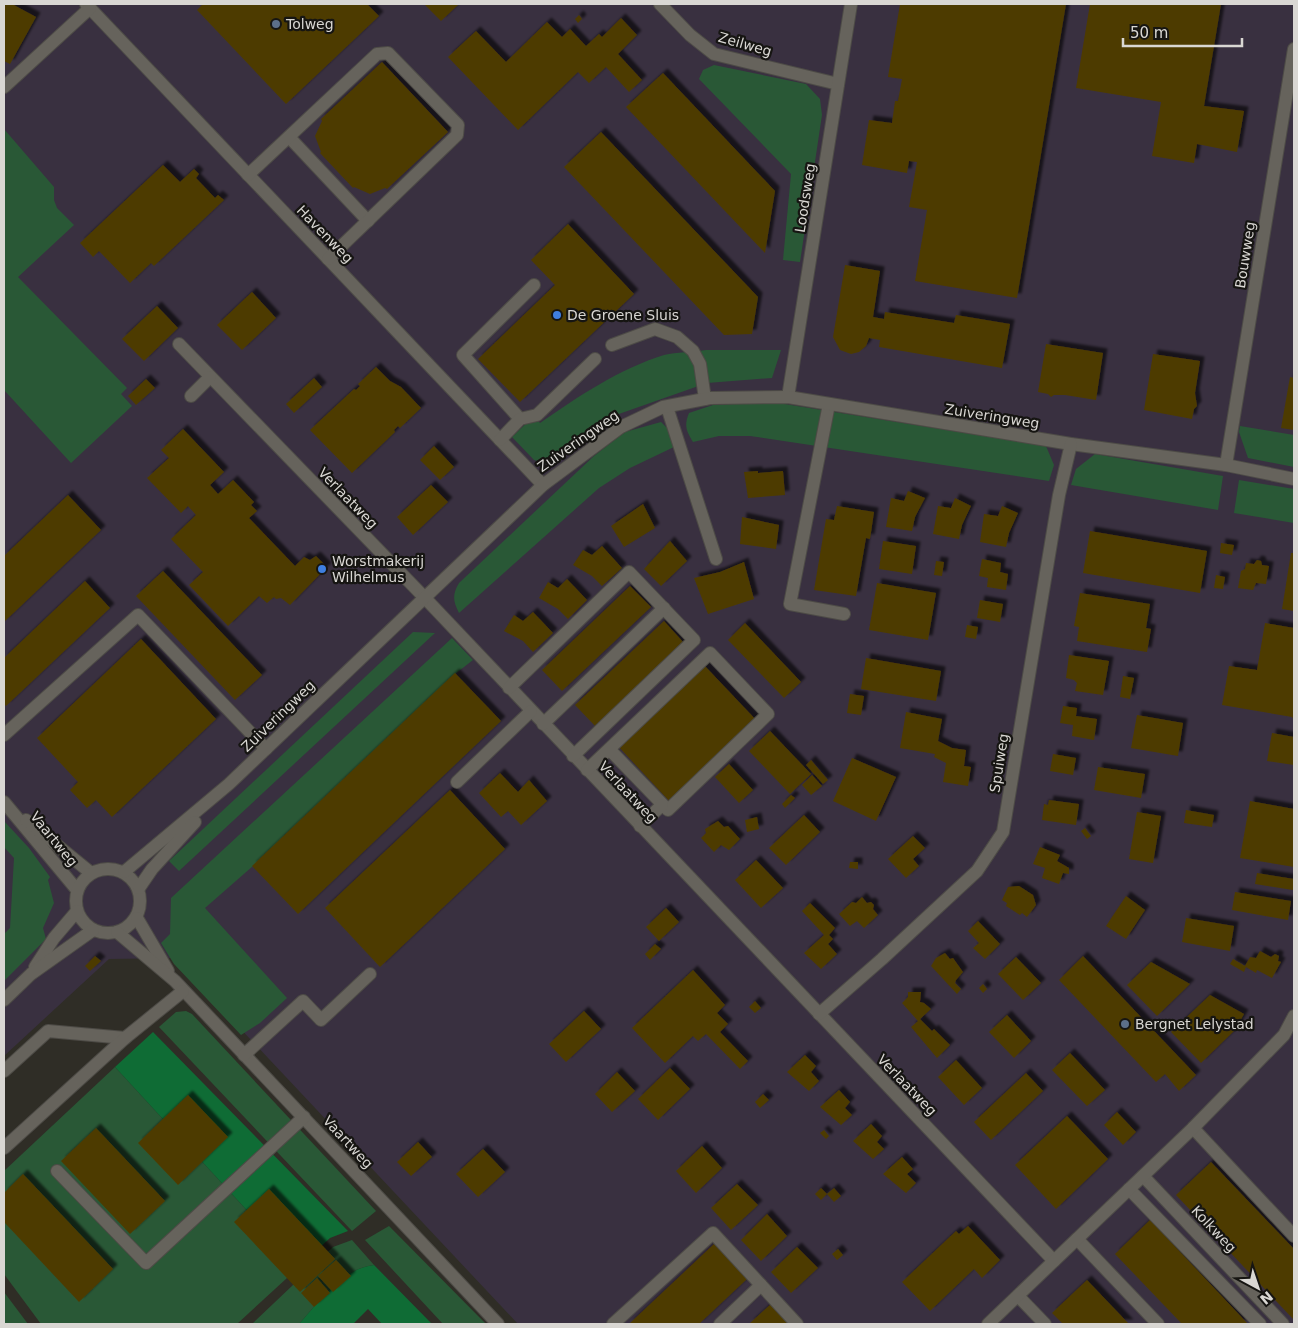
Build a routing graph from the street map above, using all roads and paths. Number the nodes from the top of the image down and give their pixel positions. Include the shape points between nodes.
1 (660, 4) edge
2 (851, 4) edge
3 (88, 6) edge
4 (1294, 49) edge
5 (838, 84) junction
6 (4, 87) edge
7 (289, 137) junction
8 (248, 175) junction
9 (368, 220) junction
10 (328, 258) junction
11 (534, 286) dead end
12 (179, 344) dead end
13 (612, 345) dead end
14 (595, 359) dead end
15 (210, 377) junction
16 (191, 396) dead end
17 (788, 397) junction
18 (705, 399) junction
19 (829, 404) junction
20 (667, 406) junction
21 (520, 420) junction
22 (500, 440) junction
23 (1071, 444) junction
24 (1226, 465) junction
25 (1294, 479) edge
26 (543, 485) junction
27 (716, 559) dead end
28 (424, 597) junction
29 (664, 608) junction
30 (844, 614) dead end
31 (509, 688) junction
32 (531, 711) junction
33 (544, 724) junction
34 (4, 735) edge
35 (266, 749) junction
36 (609, 749) junction
37 (573, 756) junction
38 (587, 770) junction
39 (456, 782) dead end
40 (229, 784) junction
41 (6, 804) edge
42 (662, 805) junction
43 (640, 826) junction
44 (124, 872) junction
45 (91, 873) junction
46 (139, 888) junction
47 (77, 890) junction
48 (77, 911) junction
49 (137, 918) junction
50 (92, 930) junction
51 (117, 932) junction
52 (31, 974) junction
53 (370, 974) dead end
54 (179, 986) junction
55 (4, 1000) edge
56 (819, 1014) junction
57 (1294, 1016) edge
58 (124, 1038) junction
59 (244, 1055) junction
60 (4, 1070) edge
61 (304, 1117) junction
62 (1193, 1128) junction
63 (4, 1148) edge
64 (57, 1171) dead end
65 (1143, 1176) junction
66 (1129, 1189) junction
67 (1294, 1236) edge
68 (1077, 1239) junction
69 (1054, 1261) junction
70 (761, 1285) junction
71 (1018, 1296) junction
72 (498, 1324) edge
73 (613, 1324) edge
74 (720, 1324) edge
75 (797, 1324) edge
76 (988, 1324) edge
77 (1045, 1324) edge
78 (1158, 1324) edge
79 (1260, 1324) edge
80 (1283, 1324) edge

1 - 5 street, Zeilweg via 714,54
2 - 5 street, Loodsweg
3 - 6 street
3 - 8 street, Havenweg
4 - 24 street, Bouwweg
5 - 17 street, Loodsweg
7 - 8 street
7 - 9 street
7 - 9 street via 377,54 384,52 458,125 457,135
8 - 10 street, Havenweg
9 - 10 street
10 - 22 street, Havenweg
11 - 21 street via 463,355
12 - 15 street, Verlaatweg
13 - 18 street via 655,329 677,336 693,351 700,364
14 - 21 street via 537,415
15 - 16 street
15 - 28 street, Verlaatweg
17 - 18 street, Zuiveringweg
17 - 19 street, Zuiveringweg
18 - 20 street, Zuiveringweg
19 - 23 street, Zuiveringweg
19 - 30 street via 790,604
20 - 26 street, Zuiveringweg via 621,428
20 - 27 street
21 - 22 street
22 - 26 street, Havenweg
23 - 24 street, Zuiveringweg
23 - 56 street, Spuiweg via 1056,515 1003,832 977,871
24 - 25 street, Zuiveringweg
26 - 28 street, Zuiveringweg
28 - 31 street, Verlaatweg
28 - 35 street, Zuiveringweg
29 - 31 street via 629,572
29 - 33 street
29 - 37 street via 694,640
31 - 32 street, Verlaatweg
32 - 33 street, Verlaatweg
32 - 39 street
33 - 37 street, Verlaatweg
34 - 35 street via 138,615
35 - 40 street, Zuiveringweg
36 - 38 street
36 - 42 street
36 - 42 street via 710,653 768,714 668,810
37 - 38 street, Verlaatweg
38 - 43 street, Verlaatweg
40 - 44 street, Zuiveringweg
40 - 46 street, Zuiveringweg via 152,869
41 - 45 street, Vaartweg
41 - 47 street, Vaartweg
42 - 43 street
43 - 56 street, Verlaatweg
44 - 45 street via 108,868
44 - 46 street
45 - 47 street
46 - 49 street via 141,903
47 - 48 street
48 - 50 street
48 - 52 street via 54,938
49 - 51 street
49 - 54 street, Vaartweg
50 - 51 street
50 - 52 street
51 - 54 street, Vaartweg
52 - 55 street
53 - 59 street via 322,1020 303,1001
54 - 58 street
54 - 59 street, Vaartweg
56 - 69 street, Verlaatweg
57 - 62 street via 1284,1035
58 - 60 street via 48,1031
58 - 63 street
59 - 61 street, Vaartweg
61 - 64 street via 146,1263
61 - 72 street, Vaartweg
62 - 65 street
62 - 67 street
65 - 66 street
65 - 80 street, Kolkweg
66 - 68 street
66 - 79 street
68 - 69 street
68 - 78 street
69 - 71 street
70 - 73 street via 713,1233
70 - 74 street
70 - 75 street
71 - 76 street
71 - 77 street

